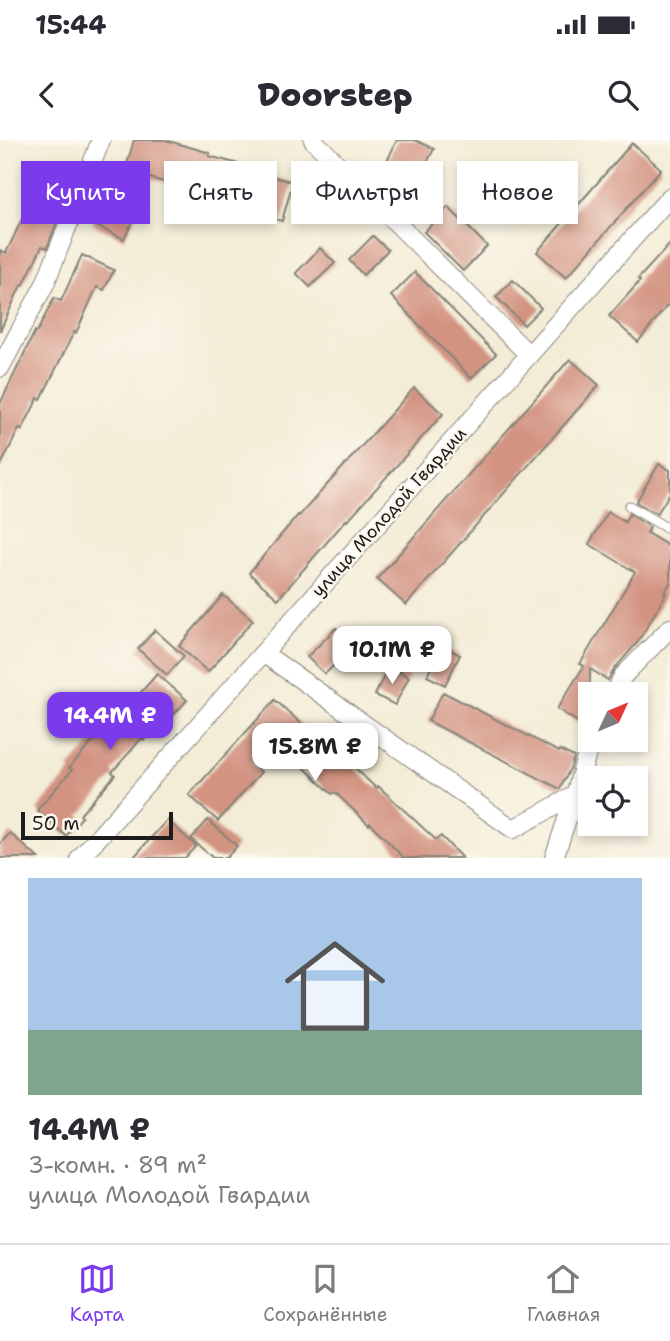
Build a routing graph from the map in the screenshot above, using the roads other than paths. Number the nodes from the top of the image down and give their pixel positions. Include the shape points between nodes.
1 (102, 140) edge
2 (313, 140) edge
3 (670, 197) edge
4 (529, 355) junction
5 (0, 368) edge
6 (629, 506) dead end
7 (670, 530) edge
8 (670, 628) edge
9 (263, 653) junction
10 (620, 682) edge
11 (588, 752) edge
12 (575, 795) junction
13 (80, 858) edge
14 (554, 858) edge

1 - 5 street via 45,285
2 - 4 street
3 - 4 street, улица Молодой Гвардии
4 - 9 street, улица Молодой Гвардии
6 - 7 lane
8 - 10 street
9 - 12 street via 513,829
9 - 13 street, улица Молодой Гвардии
11 - 12 street
12 - 14 street

